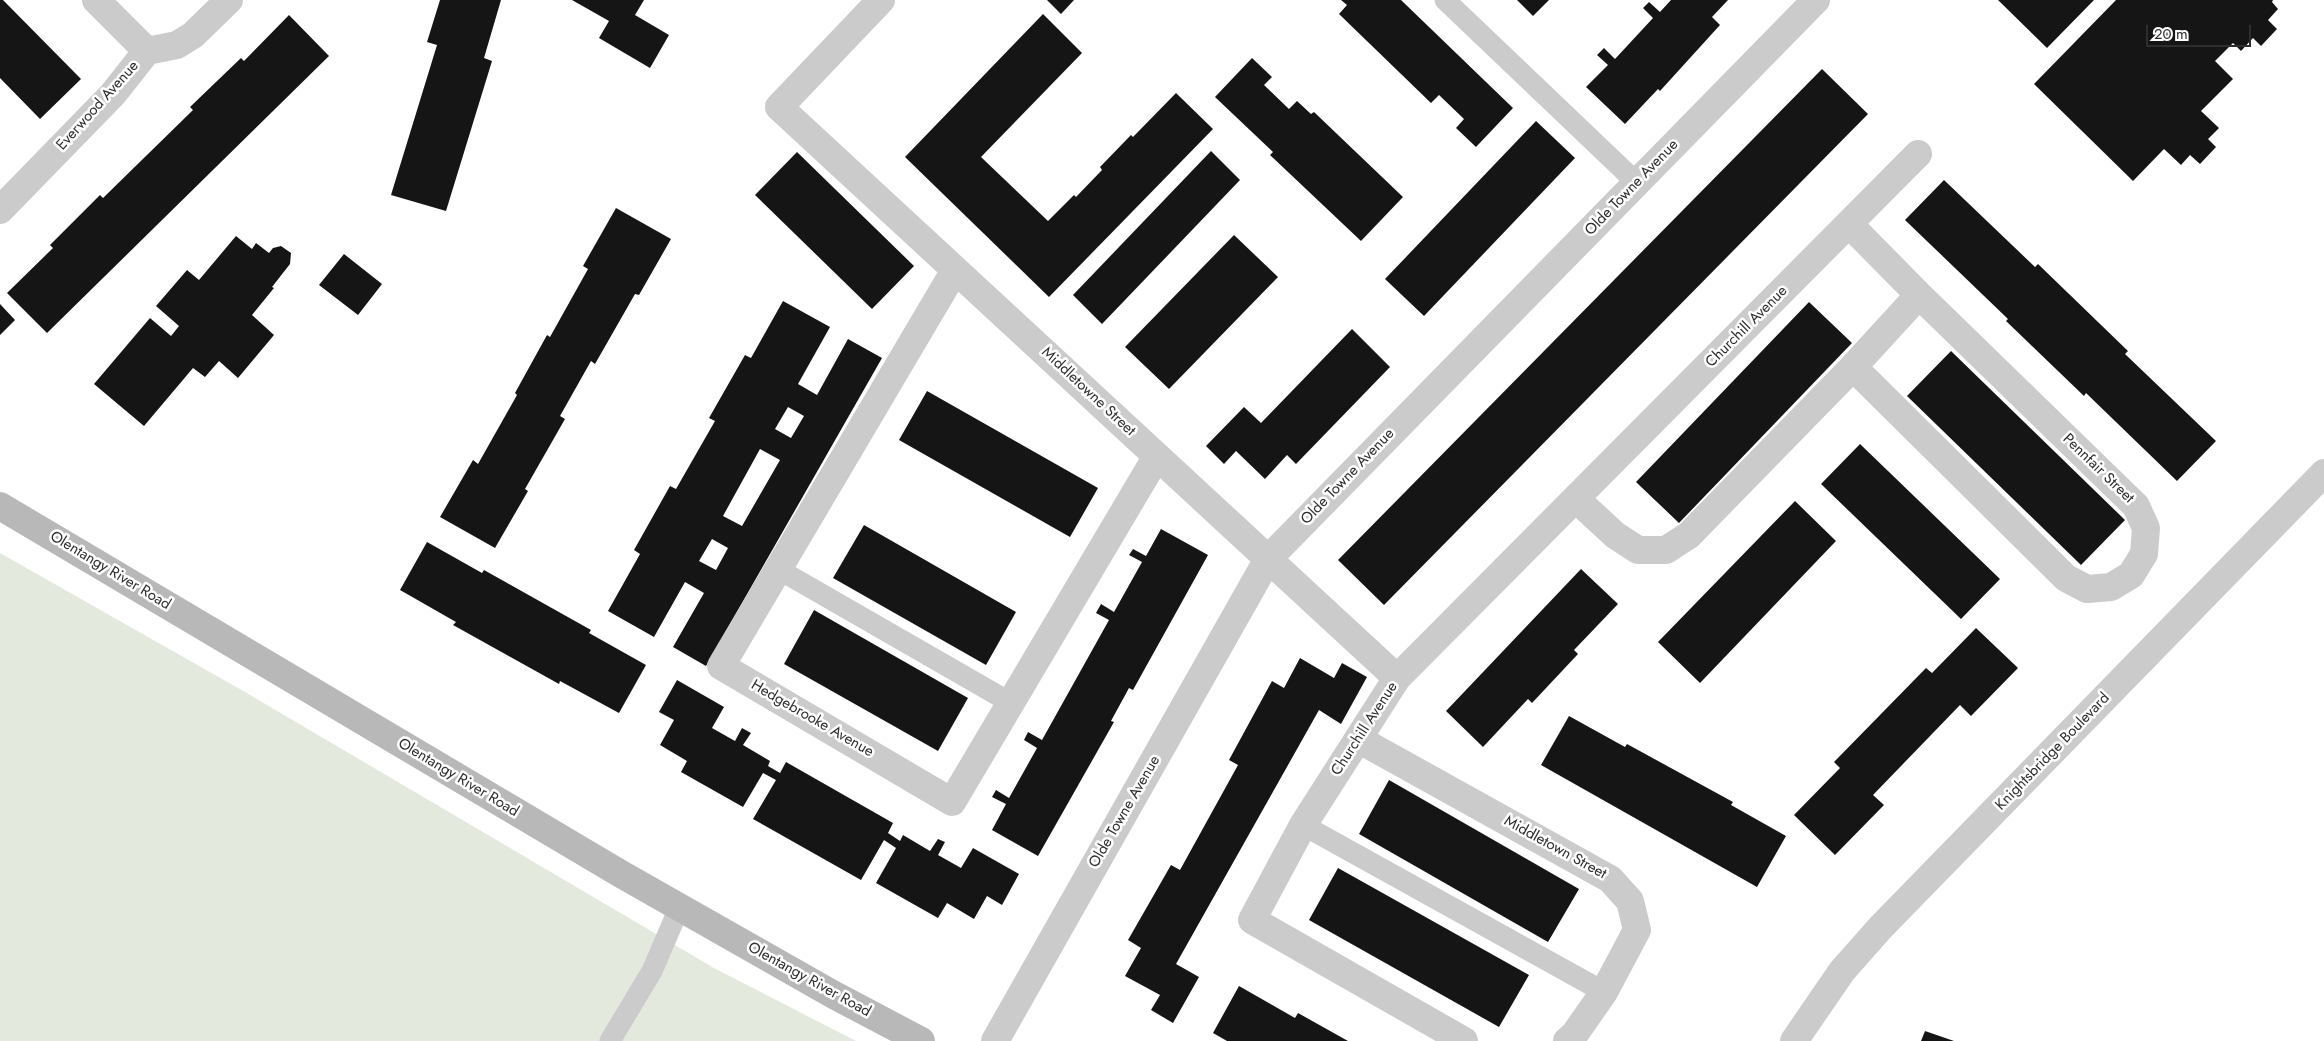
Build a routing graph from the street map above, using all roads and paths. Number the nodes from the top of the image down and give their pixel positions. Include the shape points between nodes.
1 (96, 0) edge
2 (229, 0) edge
3 (881, 0) edge
4 (1446, 0) edge
5 (1816, 0) edge
6 (147, 51) junction
7 (1918, 154) dead end
8 (1637, 183) junction
9 (0, 210) edge
10 (1849, 224) junction
11 (955, 270) junction
12 (1919, 295) junction
13 (1853, 367) junction
14 (1157, 456) junction
15 (2324, 473) edge
16 (1576, 499) junction
17 (0, 506) edge
18 (1268, 559) junction
19 (778, 569) junction
20 (1397, 678) junction
21 (1011, 703) junction
22 (1358, 739) junction
23 (1303, 825) junction
24 (680, 906) junction
25 (1604, 992) junction
26 (610, 1041) edge
27 (921, 1041) edge
28 (995, 1041) edge
29 (1464, 1041) edge
30 (1567, 1041) edge
31 (1794, 1041) edge

1 - 6 street
2 - 6 street, Everwood Avenue via 193,35 177,45
3 - 11 street, Middletowne Street via 779,107
4 - 8 lane
5 - 8 street, Olde Towne Avenue
6 - 9 street, Everwood Avenue via 113,94
7 - 10 street, Churchill Avenue
8 - 18 street, Olde Towne Avenue
10 - 12 street, Pennfair Street
10 - 16 street, Churchill Avenue
11 - 14 street, Middletowne Street
11 - 19 street, Hedgebrooke Avenue
12 - 13 street
12 - 13 street, Pennfair Street via 2136,506 2146,528 2144,554 2131,575 2111,587 2087,589 2066,578
13 - 16 street via 1689,535 1666,550 1638,550 1615,535
14 - 18 street, Middletowne Street
14 - 21 street, Hedgebrooke Avenue
15 - 31 street, Knightsbridge Boulevard via 1881,927 1842,971
16 - 20 street, Churchill Avenue
17 - 24 main road, Olentangy River Road
18 - 20 street, Middletowne Street
18 - 28 street, Olde Towne Avenue
19 - 21 lane
19 - 21 street, Hedgebrooke Avenue via 722,666 952,802
20 - 22 street, Churchill Avenue
22 - 23 street, Churchill Avenue
22 - 25 street, Middletown Street via 1610,879 1630,901 1637,930
23 - 25 lane
23 - 29 street, Churchill Avenue via 1252,920
24 - 26 lane via 652,970
24 - 27 main road, Olentangy River Road
25 - 30 street, Middletown Street

